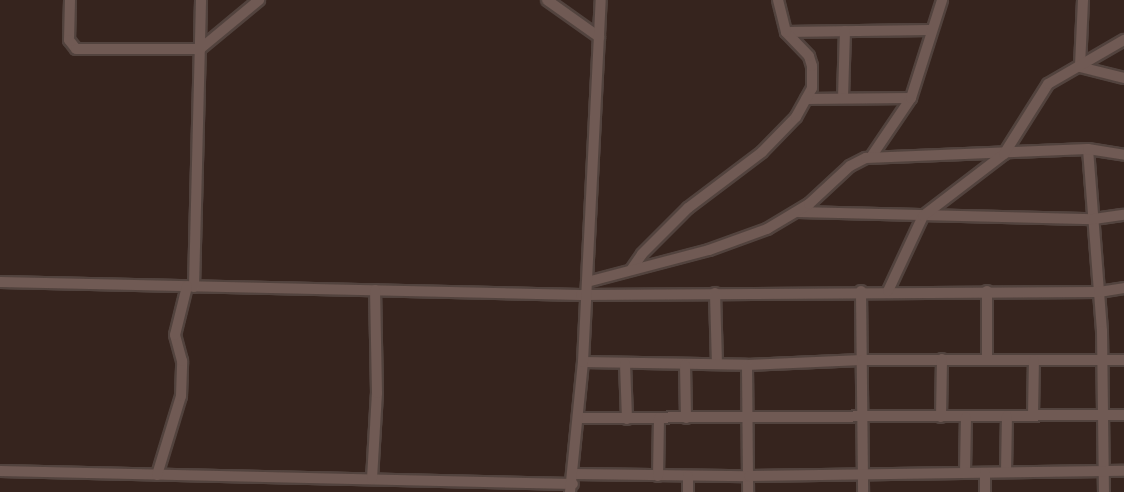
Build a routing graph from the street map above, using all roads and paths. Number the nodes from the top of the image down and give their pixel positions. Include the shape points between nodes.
1 (70, 0) edge
2 (201, 0) edge
3 (260, 0) edge
4 (547, 0) edge
5 (601, 0) edge
6 (778, 0) edge
7 (942, 0) edge
8 (1083, 0) edge
9 (930, 30) junction
10 (845, 31) junction
11 (786, 32) junction
12 (599, 38) junction
13 (1124, 40) edge
14 (200, 49) junction
15 (1080, 67) junction
16 (1124, 78) edge
17 (843, 98) junction
18 (910, 98) junction
19 (806, 99) junction
20 (1088, 149) junction
21 (1004, 154) junction
22 (1124, 155) edge
23 (871, 157) junction
24 (798, 212) junction
25 (1124, 215) edge
26 (923, 216) junction
27 (1094, 219) junction
28 (631, 270) junction
29 (0, 282) edge
30 (587, 282) junction
31 (190, 287) junction
32 (1124, 288) edge
33 (375, 290) junction
34 (861, 291) junction
35 (888, 291) junction
36 (987, 291) junction
37 (1099, 292) junction
38 (716, 293) junction
39 (586, 295) junction
40 (942, 359) junction
41 (1102, 359) junction
42 (862, 360) junction
43 (987, 360) junction
44 (1034, 360) junction
45 (1124, 360) edge
46 (583, 362) junction
47 (625, 364) junction
48 (717, 364) junction
49 (685, 365) junction
50 (747, 365) junction
51 (1033, 415) junction
52 (1102, 415) junction
53 (1124, 415) edge
54 (1007, 416) junction
55 (941, 417) junction
56 (966, 417) junction
57 (578, 418) junction
58 (659, 418) junction
59 (686, 418) junction
60 (627, 419) junction
61 (748, 419) junction
62 (862, 419) junction
63 (0, 471) edge
64 (1104, 471) junction
65 (1124, 471) edge
66 (965, 472) junction
67 (985, 472) junction
68 (1006, 472) junction
69 (157, 475) junction
70 (862, 475) junction
71 (658, 476) junction
72 (688, 476) junction
73 (749, 476) junction
74 (372, 479) junction
75 (572, 483) edge
76 (688, 492) edge
77 (748, 492) edge
78 (863, 492) edge
79 (985, 492) edge
80 (1104, 492) edge

1 - 14 street via 69,40 76,49
2 - 14 street
3 - 14 street
4 - 12 street
5 - 12 street
6 - 11 street
7 - 9 street
8 - 15 street
9 - 10 street
9 - 18 street
10 - 11 street
10 - 17 street
11 - 19 street via 809,56 812,66 812,88
12 - 30 street
13 - 15 street
14 - 31 street
15 - 16 street
15 - 21 street via 1042,92
17 - 18 street
17 - 19 street
18 - 23 street
19 - 28 street via 796,117 762,152 688,208
20 - 21 street
20 - 22 street
20 - 27 street
21 - 23 street
21 - 26 street
23 - 24 street via 850,166
24 - 26 street
24 - 28 street via 738,240
25 - 27 street
26 - 27 street
26 - 35 street
27 - 37 street
28 - 30 street
29 - 31 street
30 - 39 street
31 - 33 street
31 - 69 street via 175,335 182,361 181,396
32 - 37 street
33 - 39 street
33 - 74 street via 377,393
34 - 35 street
34 - 38 street
34 - 42 street
35 - 36 street
36 - 37 street
36 - 43 street
37 - 41 street
38 - 39 street
38 - 48 street
39 - 46 street
40 - 42 street
40 - 43 street
40 - 55 street
41 - 44 street
41 - 45 street
41 - 52 street
42 - 50 street
42 - 62 street
43 - 44 street
44 - 51 street
46 - 47 street
46 - 57 street
47 - 49 street
47 - 60 street
48 - 49 street
48 - 50 street
49 - 59 street
50 - 61 street
51 - 52 street
51 - 54 street
52 - 53 street
52 - 64 street
54 - 56 street
54 - 68 street
55 - 56 street
55 - 62 street
56 - 66 street
57 - 60 street
57 - 75 street
58 - 59 street
58 - 60 street
58 - 71 street
59 - 61 street
61 - 62 street
61 - 73 street
62 - 70 street
63 - 69 street
64 - 65 street
64 - 68 street
64 - 80 street
66 - 67 street
66 - 70 street
67 - 68 street
67 - 79 street
69 - 74 street
70 - 73 street
70 - 78 street
71 - 72 street
71 - 75 street
72 - 73 street
72 - 76 street
73 - 77 street
74 - 75 street

